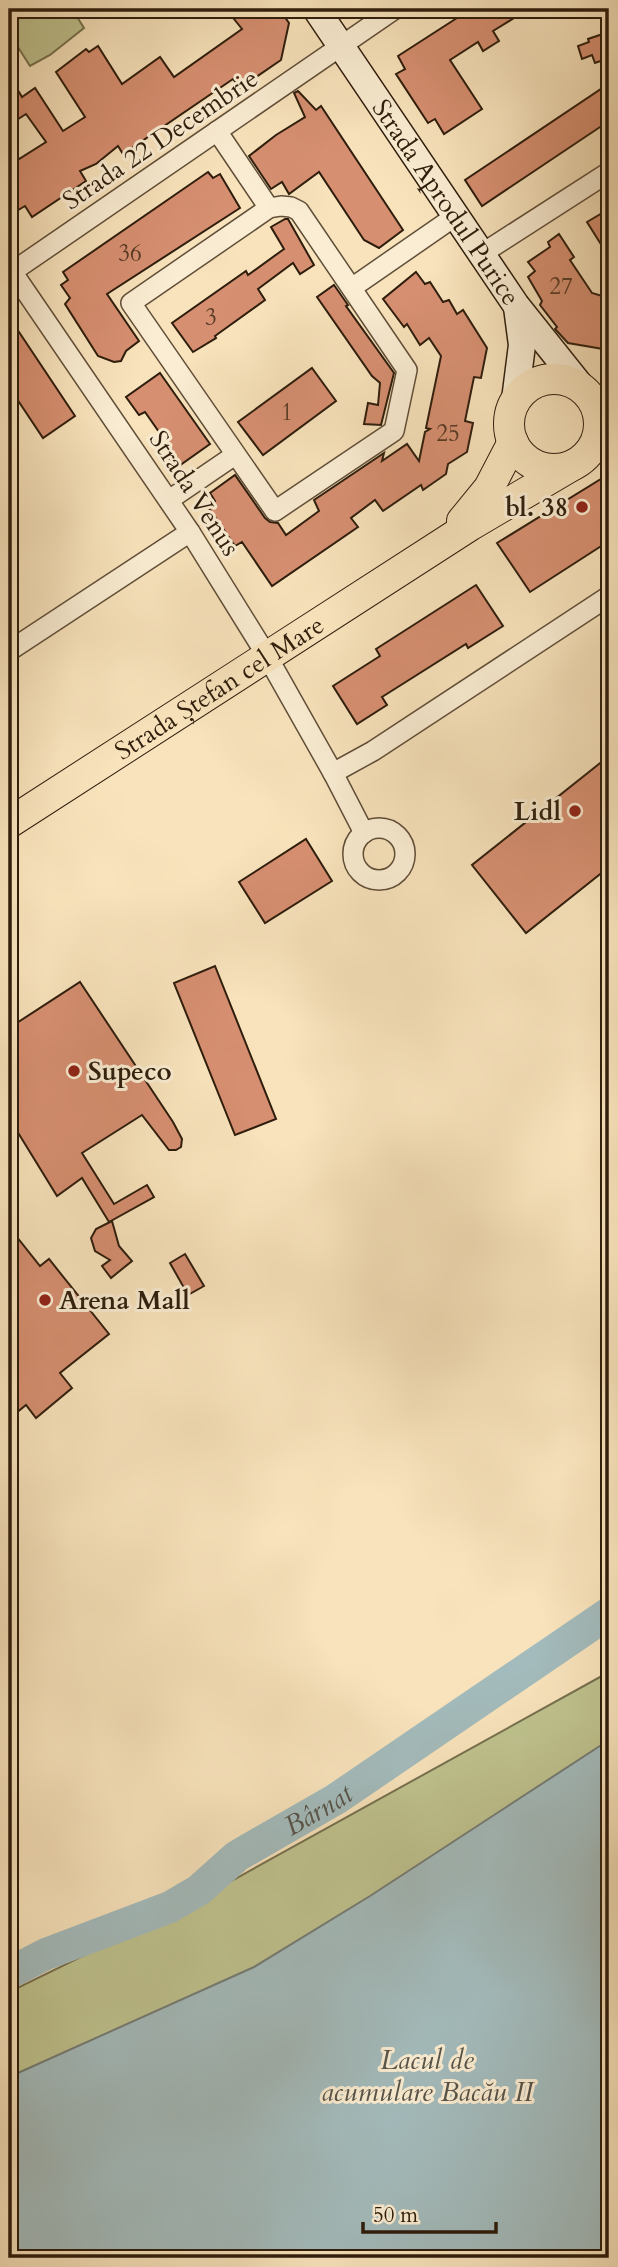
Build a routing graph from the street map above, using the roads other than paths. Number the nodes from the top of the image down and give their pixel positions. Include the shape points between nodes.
1 (316, 9) edge
2 (395, 9) edge
3 (341, 46) junction
4 (217, 131) junction
5 (609, 172) edge
6 (269, 208) junction
7 (457, 215) junction
8 (483, 253) junction
9 (10, 271) edge
10 (353, 287) junction
11 (516, 305) junction
12 (596, 399) edge
13 (515, 400) junction
14 (513, 442) junction
15 (235, 455) junction
16 (589, 456) edge
17 (169, 500) junction
18 (190, 531) junction
19 (431, 550) junction
20 (609, 596) edge
21 (9, 651) edge
22 (267, 656) junction
23 (328, 765) junction
24 (9, 823) edge
25 (364, 833) dead end

1 - 3 street, Strada Aprodul Purice
2 - 3 street, Strada 22 Decembrie
3 - 4 street, Strada 22 Decembrie
3 - 7 street, Strada Aprodul Purice
4 - 6 street
4 - 9 street, Strada 22 Decembrie
5 - 8 street
6 - 10 street via 281,205 299,211
6 - 15 street via 131,303
7 - 8 street, Strada Aprodul Purice
7 - 10 street
8 - 11 street, Strada Aprodul Purice
9 - 17 street, Strada Venus
10 - 15 street via 407,370 394,430 275,511
11 - 12 street, Strada Aprodul Purice
11 - 13 street via 522,345
12 - 13 main road via 570,381 555,378 526,388
12 - 16 main road via 599,432
13 - 14 main road via 509,428
14 - 16 main road via 532,463 545,468 559,469
14 - 19 main road via 471,512
15 - 17 street
16 - 19 main road
17 - 18 street, Strada Venus
18 - 21 street
18 - 22 street, Strada Venus
19 - 22 main road, Strada Ștefan cel Mare
20 - 23 street via 373,751
22 - 23 street, Strada Venus
22 - 24 main road, Strada Ștefan cel Mare
23 - 25 street, Strada Venus

